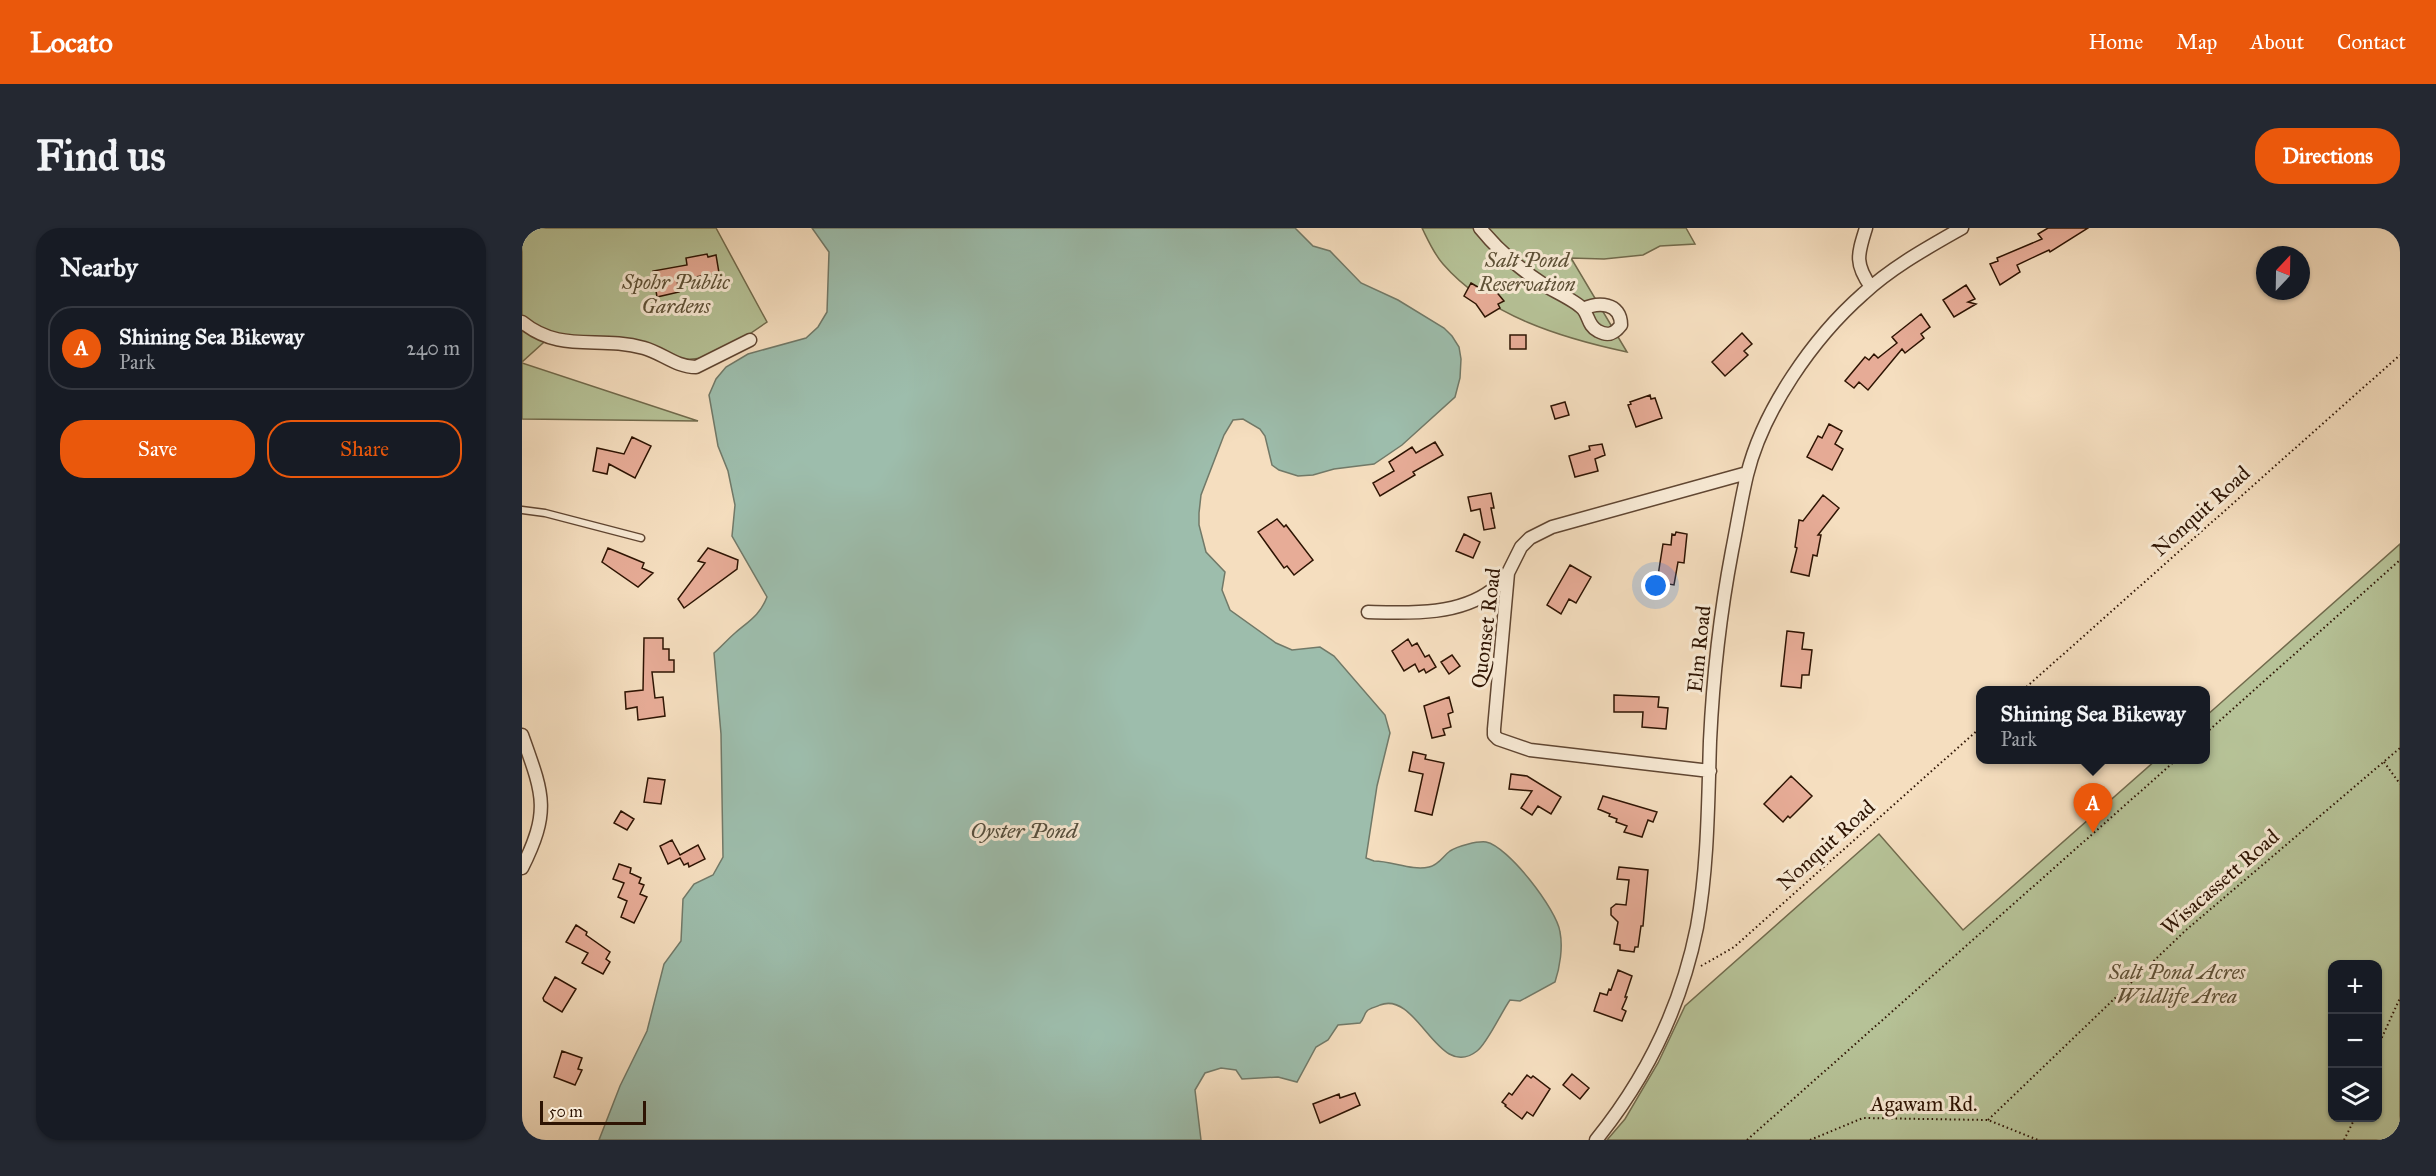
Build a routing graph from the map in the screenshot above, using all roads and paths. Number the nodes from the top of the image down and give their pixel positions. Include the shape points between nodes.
1 (1480, 228) edge
2 (1866, 228) edge
3 (1962, 228) edge
4 (1871, 287) junction
5 (1582, 309) dead end
6 (522, 322) edge
7 (750, 340) dead end
8 (2400, 355) edge
9 (1747, 473) junction
10 (522, 510) edge
11 (641, 538) dead end
12 (2400, 560) edge
13 (1508, 573) junction
14 (1368, 612) dead end
15 (2028, 686) edge
16 (2210, 730) edge
17 (1976, 732) edge
18 (522, 735) edge
19 (2400, 748) edge
20 (2384, 762) junction
21 (2170, 764) edge
22 (1710, 771) junction
23 (2400, 784) edge
24 (522, 868) edge
25 (1685, 974) junction
26 (2400, 998) edge
27 (2382, 1037) edge
28 (1988, 1120) junction
29 (2353, 1122) edge
30 (1596, 1140) edge
31 (1747, 1140) edge
32 (1810, 1140) edge
33 (2038, 1140) edge
34 (2344, 1140) edge

1 - 5 street via 1541,282
2 - 4 street via 1858,268
3 - 4 street, Elm Road
4 - 9 street, Elm Road via 1842,315 1781,394
6 - 7 street via 555,340 624,343 646,348 687,367 696,367
8 - 15 path, Nonquit Road
9 - 13 street, Quonset Road via 1552,528 1521,547
9 - 22 street, Elm Road via 1719,626
10 - 11 lane
12 - 16 path
13 - 14 street via 1493,590 1458,605 1428,612
13 - 22 street, Quonset Road via 1494,729 1498,739 1530,750
17 - 25 path, Nonquit Road via 1734,947
18 - 24 street via 542,800 541,820
19 - 20 path, Wisacassett Road
20 - 23 path
20 - 28 path, Wisacassett Road via 2186,930
21 - 31 path
22 - 25 street, Elm Road via 1705,867
25 - 30 street, Elm Road via 1650,1063
26 - 27 path
28 - 32 path, Agawam Rd. via 1863,1118
28 - 33 path, Agawam Rd.
29 - 34 path

